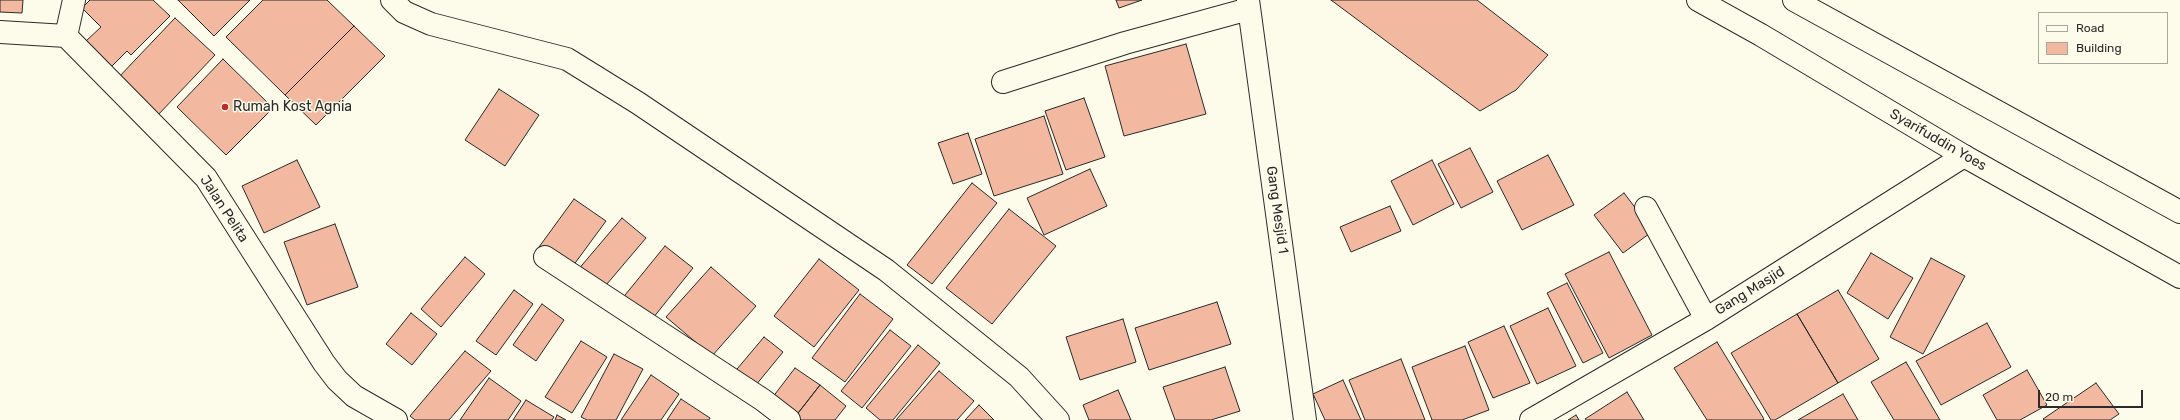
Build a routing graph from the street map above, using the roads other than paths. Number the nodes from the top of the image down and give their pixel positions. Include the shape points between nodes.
1 (74, 0) edge
2 (392, 0) edge
3 (1698, 0) edge
4 (1794, 0) edge
5 (1248, 4) edge
6 (0, 32) edge
7 (66, 36) junction
8 (1003, 82) dead end
9 (1964, 156) junction
10 (1646, 208) dead end
11 (2180, 212) edge
12 (545, 257) dead end
13 (2180, 277) edge
14 (1706, 319) junction
15 (396, 420) edge
16 (789, 420) edge
17 (1058, 420) edge
18 (1306, 420) edge
19 (1531, 420) edge

1 - 7 main road
2 - 17 main road via 404,12 431,24 567,59 638,102 886,270 1019,377
3 - 9 main road, Syarifuddin Yoes
4 - 11 main road
5 - 8 main road
5 - 18 main road, Gang Mesjid 1
6 - 7 main road
7 - 15 main road, Jalan Pelita via 206,178 336,380 354,396
9 - 13 main road, Syarifuddin Yoes
9 - 14 main road, Gang Masjid
10 - 14 main road
12 - 16 main road via 763,400
14 - 19 main road, Gang Masjid

